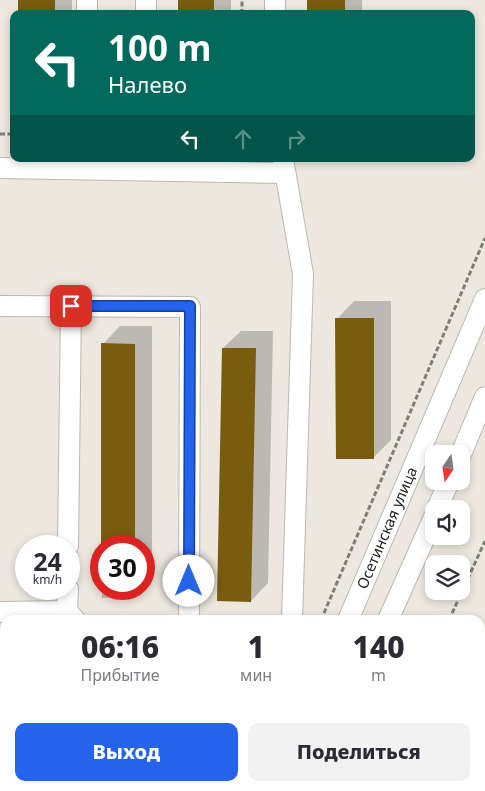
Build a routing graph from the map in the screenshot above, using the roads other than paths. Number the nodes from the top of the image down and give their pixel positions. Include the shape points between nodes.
1 (284, 166) edge
2 (0, 168) edge
3 (485, 299) edge
4 (0, 306) edge
5 (71, 306) junction
6 (485, 397) edge
7 (465, 445) edge
8 (68, 535) edge
9 (425, 537) edge
10 (69, 600) edge
11 (0, 612) edge
12 (71, 615) edge
13 (189, 615) edge
14 (292, 615) edge
15 (350, 615) edge
16 (390, 615) edge

1 - 2 street
1 - 14 street via 303,274
3 - 15 street, Осетинская улица
4 - 5 street
5 - 8 street
5 - 13 street via 190,306
6 - 7 street
9 - 16 street
10 - 12 street
11 - 12 street

